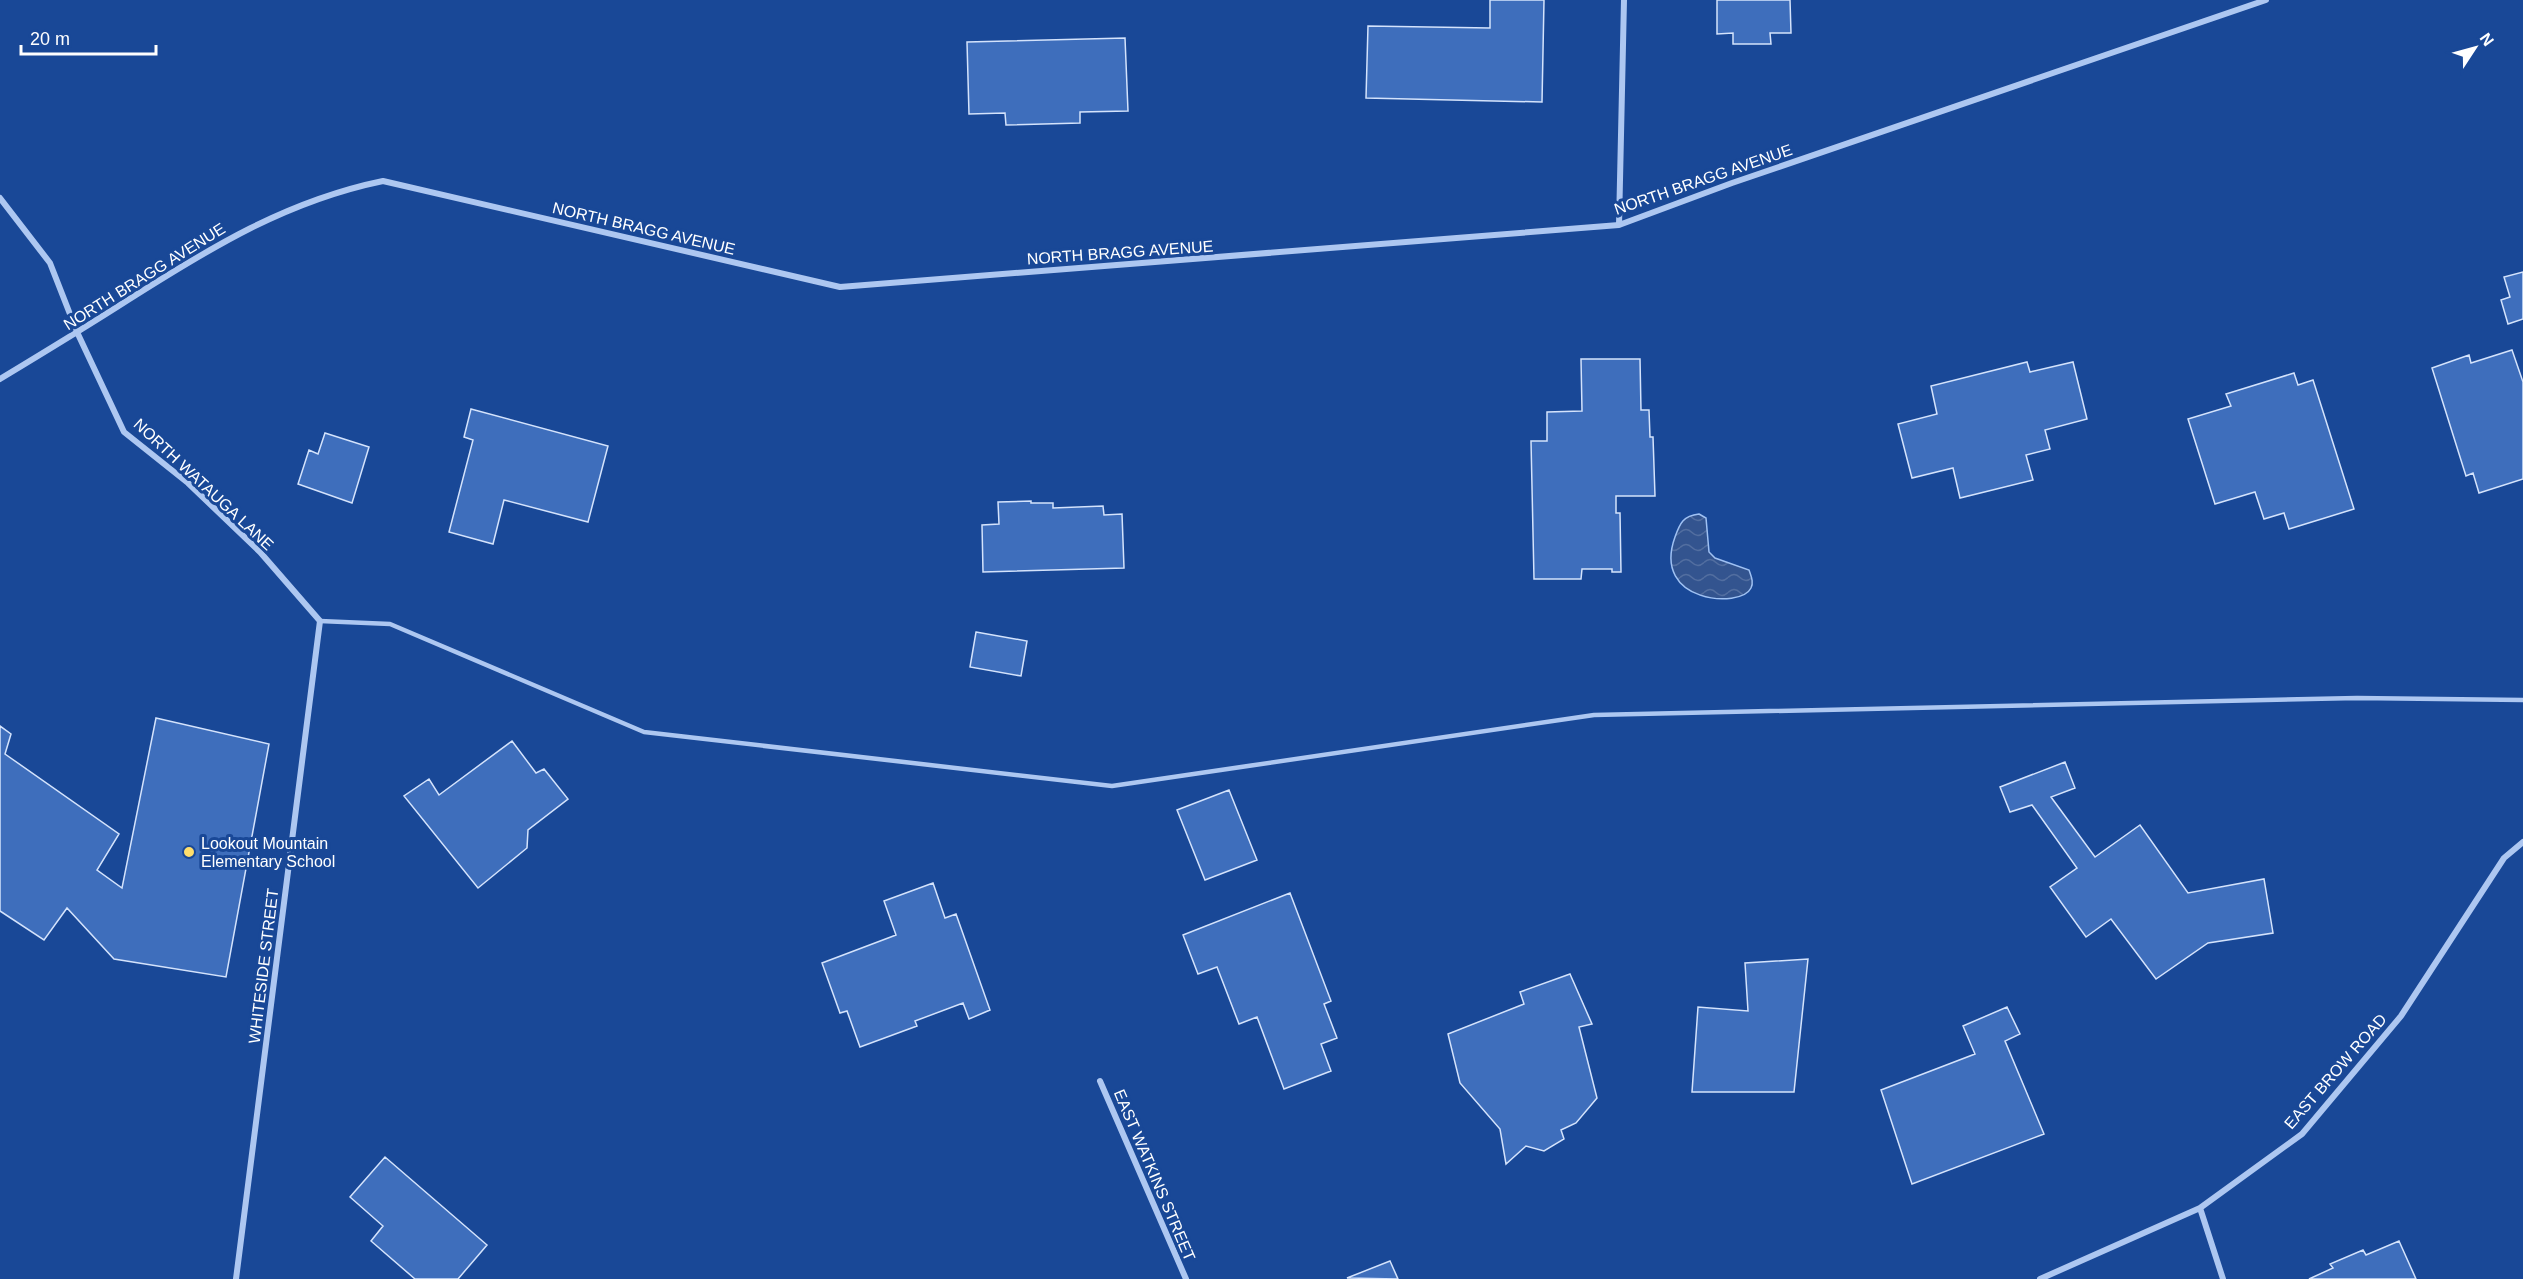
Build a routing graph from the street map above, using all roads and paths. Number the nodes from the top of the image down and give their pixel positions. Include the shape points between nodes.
1 (1624, 0) edge
2 (2266, 0) edge
3 (0, 198) edge
4 (1619, 225) junction
5 (77, 332) junction
6 (0, 379) edge
7 (320, 621) junction
8 (2523, 700) edge
9 (2523, 842) edge
10 (1100, 1081) dead end
11 (2200, 1208) junction
12 (236, 1279) edge
13 (1186, 1279) edge
14 (2040, 1279) edge
15 (2223, 1279) edge

1 - 4 street
2 - 4 street, NORTH BRAGG AVENUE
3 - 5 street, NORTH WATAUGA LANE via 50,263
4 - 5 street, NORTH BRAGG AVENUE via 840,287 383,181 346,189 270,217 214,246
5 - 6 street, NORTH BRAGG AVENUE
5 - 7 street, NORTH WATAUGA LANE via 124,432 188,483 260,552
7 - 8 lane via 390,624 644,732 1112,786 1594,715 2357,698
7 - 12 street, WHITESIDE STREET
9 - 11 street, EAST BROW ROAD via 2504,858 2401,1017 2302,1134
10 - 13 street, EAST WATKINS STREET
11 - 14 street, EAST BROW ROAD
11 - 15 street

